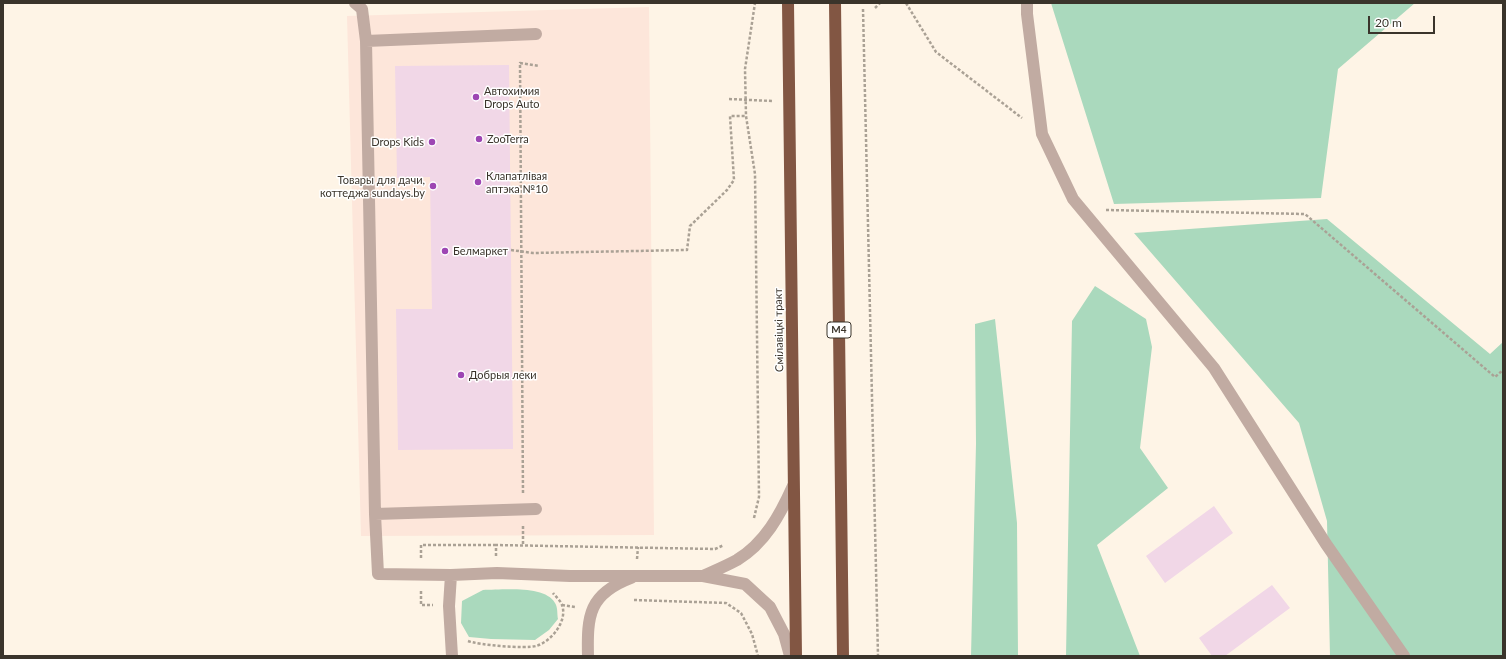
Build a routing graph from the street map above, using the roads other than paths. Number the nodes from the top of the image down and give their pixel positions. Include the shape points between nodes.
1 (355, 3) edge
2 (788, 3) edge
3 (835, 3) edge
4 (1027, 3) edge
5 (536, 34) dead end
6 (366, 41) junction
7 (794, 486) junction
8 (536, 509) dead end
9 (375, 514) junction
10 (451, 575) junction
11 (635, 576) junction
12 (703, 576) junction
13 (585, 653) edge
14 (453, 655) edge
15 (790, 656) edge
16 (796, 656) edge
17 (843, 656) edge
18 (1404, 656) edge

1 - 6 lane via 362,9
2 - 7 highway, Смілавіцкі тракт
3 - 17 highway, М4
4 - 18 lane via 1042,134 1073,199 1214,368 1326,544
5 - 6 lane
6 - 9 lane
7 - 12 lane via 778,518 760,541 737,560
7 - 16 highway, Смілавіцкі тракт
8 - 9 lane
9 - 10 lane via 378,574
10 - 11 lane via 497,573
10 - 14 lane via 449,606
11 - 12 lane
11 - 13 lane via 600,596 592,609
12 - 15 lane via 745,584 770,607 784,634

